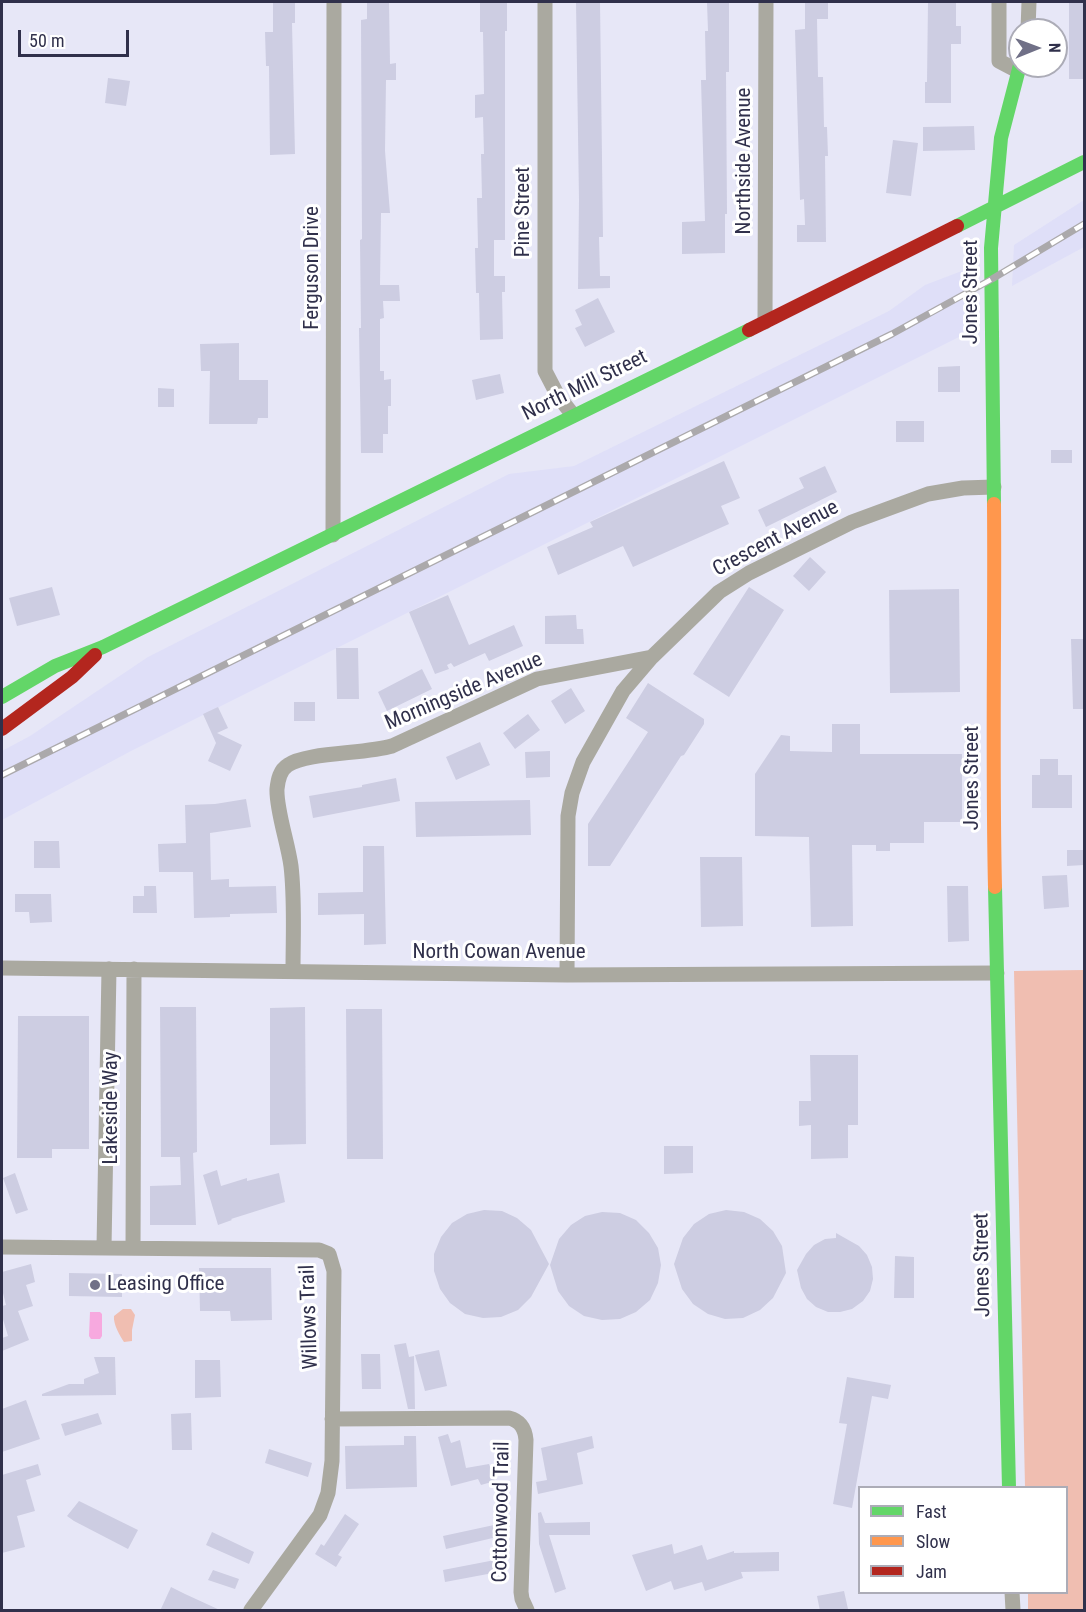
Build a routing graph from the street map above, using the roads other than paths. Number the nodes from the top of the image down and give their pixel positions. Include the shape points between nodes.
1 (334, 2) edge
2 (545, 2) edge
3 (766, 2) edge
4 (999, 2) edge
5 (1029, 2) edge
6 (1028, 18) edge
7 (1008, 64) edge
8 (1016, 78) edge
9 (1084, 162) edge
10 (996, 206) junction
11 (765, 322) junction
12 (573, 415) junction
13 (994, 487) junction
14 (333, 535) junction
15 (103, 647) junction
16 (652, 657) junction
17 (2, 697) edge
18 (2, 729) edge
19 (2, 968) edge
20 (109, 969) junction
21 (134, 969) junction
22 (293, 971) junction
23 (997, 973) junction
24 (567, 975) junction
25 (2, 1247) edge
26 (104, 1247) junction
27 (133, 1248) junction
28 (332, 1419) junction
29 (1009, 1486) edge
30 (1012, 1594) edge
31 (251, 1611) edge
32 (527, 1611) edge
33 (1013, 1611) edge

1 - 14 street, Ferguson Drive
2 - 12 street, Pine Street via 545,371
3 - 11 street, Northside Avenue
4 - 7 street, Jones Street via 999,61
5 - 6 street
8 - 10 street, Jones Street via 1000,138
9 - 10 street, North Mill Street
10 - 11 street, North Mill Street
10 - 13 street, Jones Street via 991,248
11 - 12 street, North Mill Street
12 - 14 street, North Mill Street
13 - 16 street, Crescent Avenue via 951,489 908,501 852,522 749,573 708,601
13 - 23 street, Jones Street
14 - 15 street, North Mill Street
15 - 17 street, North Mill Street via 55,666
15 - 18 street, North Mill Street via 72,677
16 - 22 street, Morningside Avenue via 537,679 392,746 309,758 284,769 279,776 277,795 291,869
16 - 24 street, Crescent Avenue via 623,691 604,722 572,793 568,816
19 - 20 street, North Cowan Avenue
20 - 21 street, North Cowan Avenue
20 - 26 street, Lakeside Way
21 - 22 street, North Cowan Avenue
21 - 27 street, Lakeside Way
22 - 24 street, North Cowan Avenue
23 - 24 street, North Cowan Avenue
23 - 29 street, Jones Street
25 - 26 street, Willows Trail
26 - 27 street, Willows Trail
27 - 28 street, Willows Trail via 319,1250 329,1254 334,1271
28 - 31 street, Willows Trail via 332,1472 320,1515
28 - 32 street, Cottonwood Trail via 509,1418 520,1423 526,1433 521,1592
30 - 33 street

